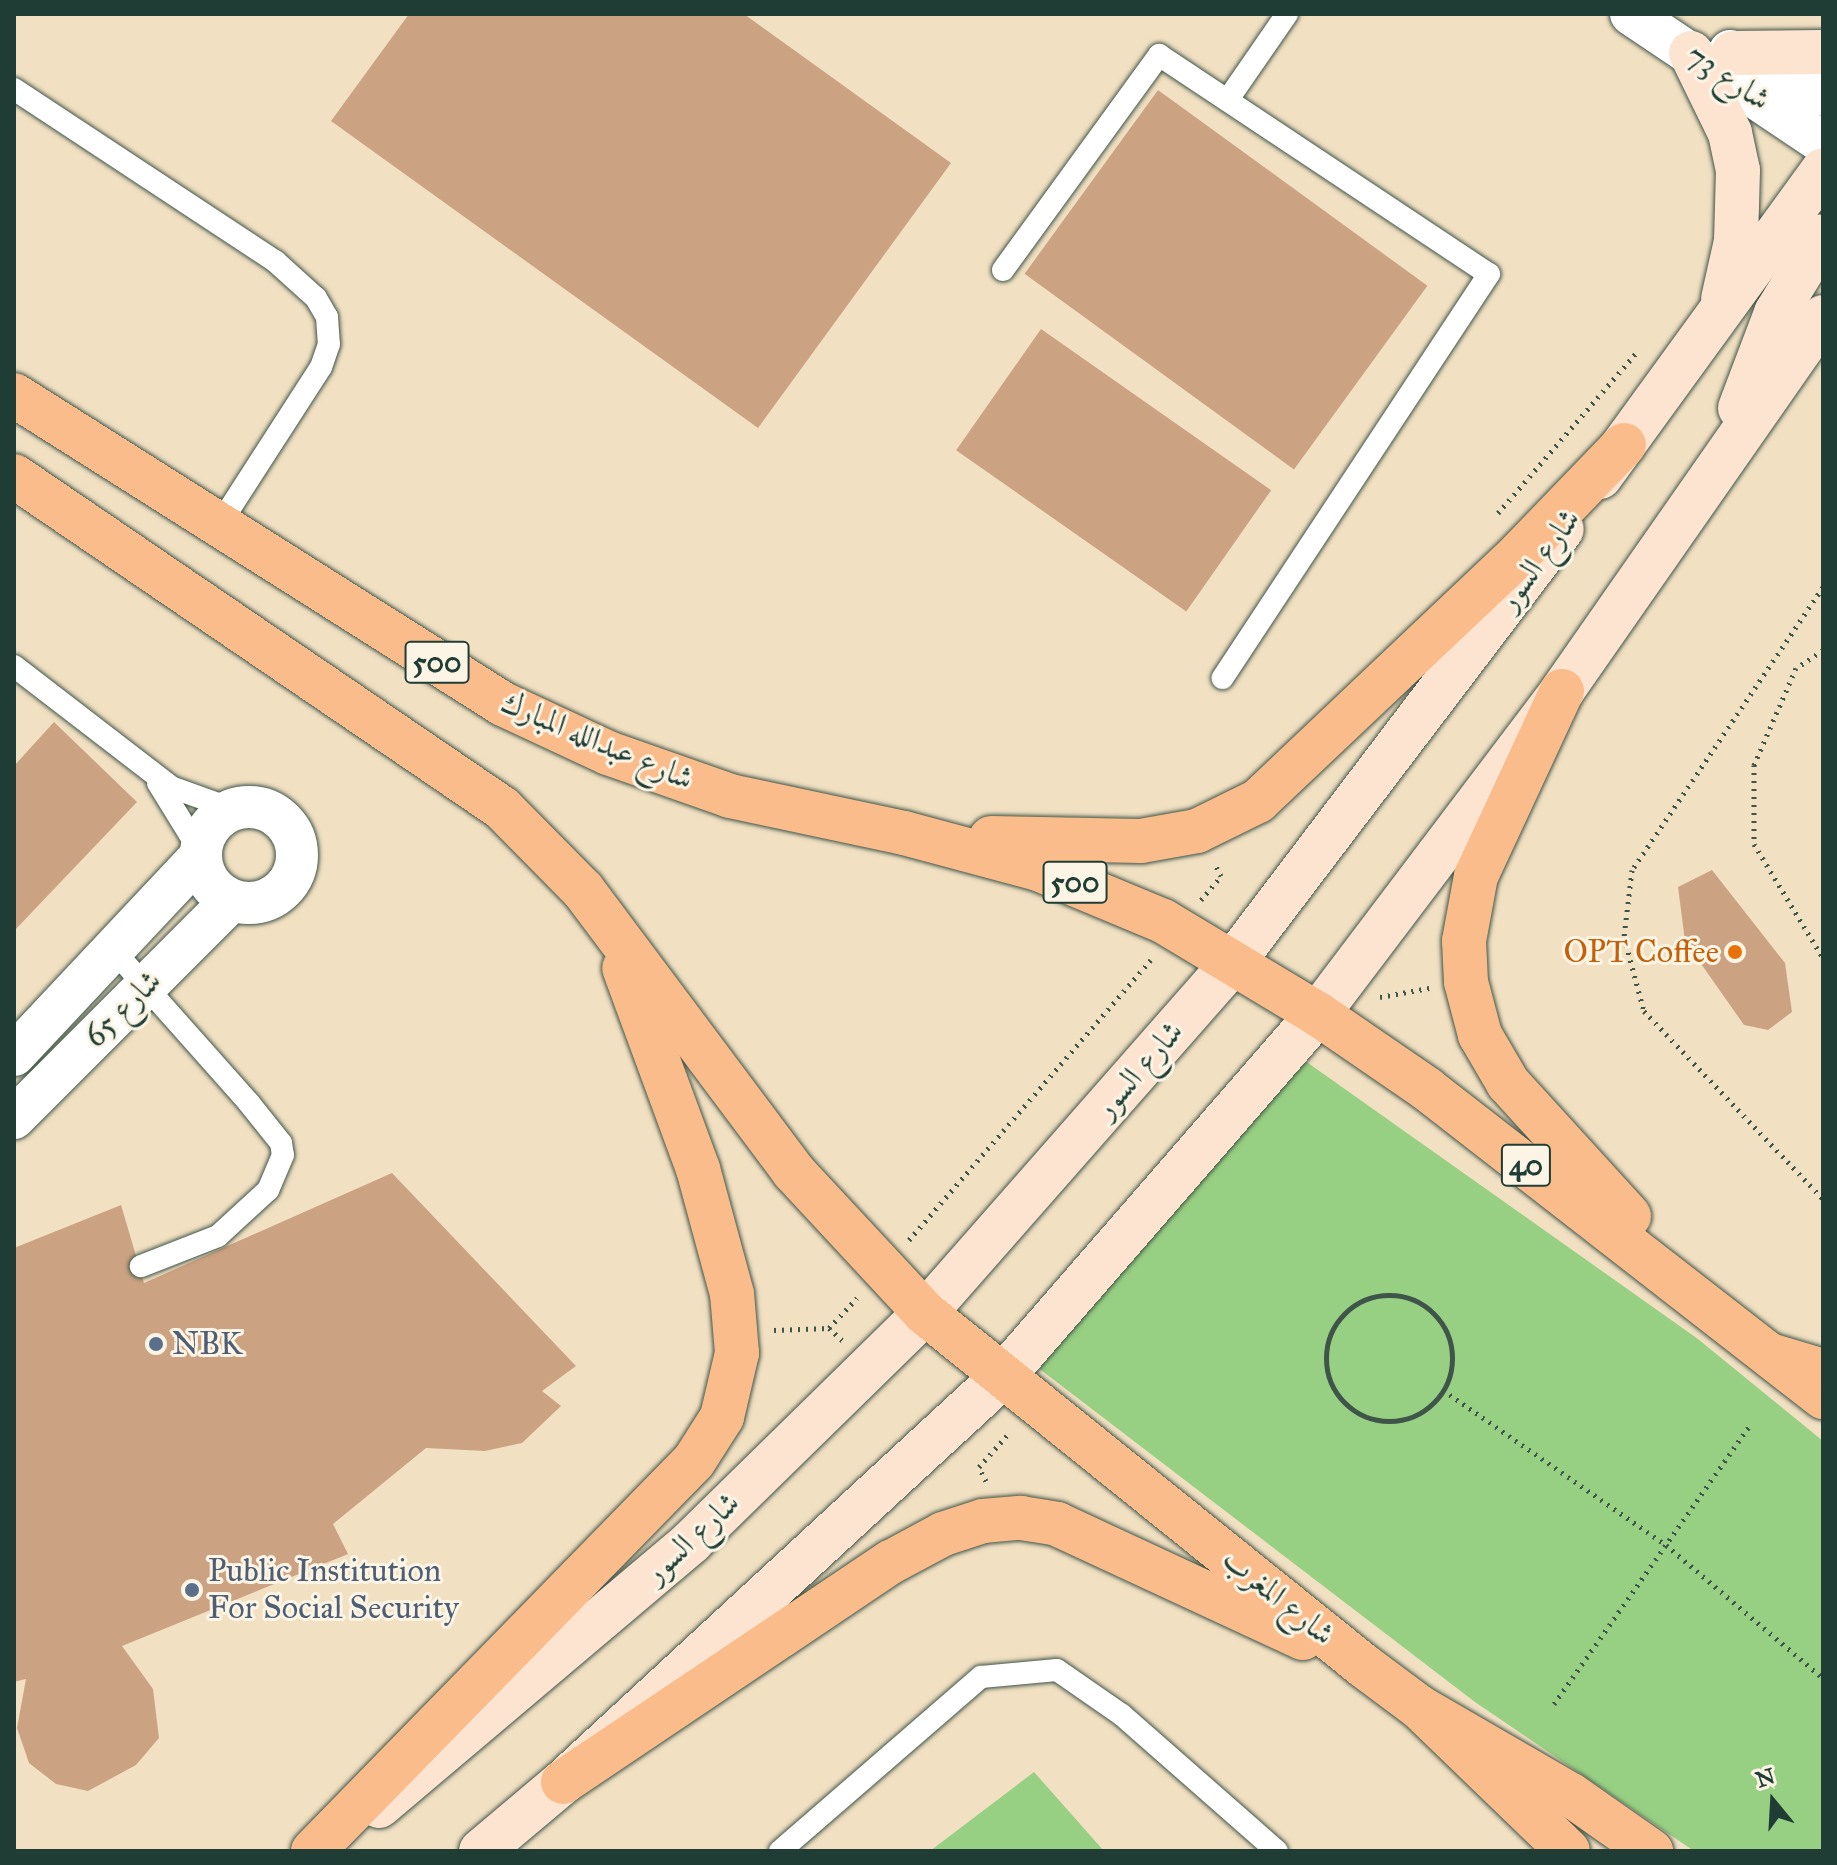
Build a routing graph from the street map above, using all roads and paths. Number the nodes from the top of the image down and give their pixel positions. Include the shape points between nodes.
1 (1287, 14) edge
2 (1631, 14) edge
3 (1640, 14) edge
4 (1823, 52) edge
5 (1691, 53) junction
6 (1733, 53) junction
7 (14, 89) edge
8 (1823, 95) edge
9 (1229, 98) junction
10 (1823, 143) edge
11 (1823, 170) edge
12 (1823, 236) edge
13 (1003, 270) dead end
14 (1719, 317) junction
15 (1823, 317) edge
16 (1647, 341) dead end
17 (14, 395) edge
18 (1624, 445) junction
19 (1725, 451) junction
20 (14, 476) edge
21 (1493, 518) dead end
22 (219, 525) junction
23 (1823, 587) edge
24 (1823, 650) edge
25 (14, 666) edge
26 (1223, 678) dead end
27 (1562, 691) junction
28 (153, 775) junction
29 (232, 809) junction
30 (1197, 831) junction
31 (904, 833) junction
32 (201, 854) junction
33 (232, 900) junction
34 (606, 921) junction
35 (1177, 929) junction
36 (115, 952) junction
37 (1823, 958) edge
38 (1234, 961) junction
39 (1466, 982) junction
40 (146, 985) junction
41 (1370, 999) dead end
42 (1318, 1014) junction
43 (14, 1055) edge
44 (14, 1118) edge
45 (1823, 1199) edge
46 (141, 1266) dead end
47 (882, 1272) junction
48 (925, 1313) junction
49 (1730, 1321) junction
50 (829, 1328) dead end
51 (1770, 1355) junction
52 (1823, 1371) edge
53 (1004, 1375) junction
54 (1443, 1390) junction
55 (1823, 1397) edge
56 (1037, 1402) junction
57 (1750, 1425) dead end
58 (1003, 1518) junction
59 (1666, 1545) junction
60 (1364, 1666) junction
61 (1823, 1678) edge
62 (1554, 1704) dead end
63 (1419, 1707) junction
64 (563, 1782) junction
65 (313, 1851) edge
66 (324, 1851) edge
67 (481, 1851) edge
68 (780, 1851) edge
69 (1277, 1851) edge
70 (1568, 1851) edge
71 (1651, 1851) edge

1 - 9 lane
2 - 5 street, شارع 73
3 - 6 street, شارع 73
4 - 6 main road
5 - 10 street, شارع 73
5 - 14 main road via 1730,133 1738,170 1736,241
6 - 8 street, شارع 73
7 - 22 lane via 275,261 316,298 327,317 329,344 321,367
9 - 13 lane via 1159,55
9 - 26 lane via 1489,274
11 - 14 main road, شارع السور
12 - 19 main road via 1776,313
14 - 18 main road, شارع السور
15 - 19 main road
16 - 21 path
17 - 22 main road, شارع عبدالله المبارك / 500
18 - 30 main road via 1520,553 1284,779 1258,801
18 - 38 main road, شارع السور
19 - 27 main road
20 - 34 main road, 500 via 502,808 548,851
22 - 31 main road, شارع عبدالله المبارك / 500 via 503,704 608,753 730,796
23 - 45 path via 1632,870 1624,937 1644,1011
24 - 37 path via 1796,668 1754,765 1754,844
25 - 28 lane
27 - 39 main road via 1476,876 1464,941
27 - 42 main road
28 - 29 lane via 190,797
28 - 32 lane
29 - 32 street via 210,827
29 - 33 street via 262,809 276,815 287,826 297,855 287,884 276,894 262,901
30 - 31 main road via 1141,841
30 - 35 path via 1221,876
31 - 35 main road, شارع عبدالله المبارك / 500 via 1038,869
32 - 33 street via 209,883
32 - 36 street, شارع 65
33 - 40 street, شارع 65
34 - 47 main road, 500 via 793,1171
34 - 65 main road via 676,1106 716,1234 737,1331 730,1392 716,1428 694,1461
35 - 38 main road, شارع عبدالله المبارك / 500
35 - 47 path
36 - 40 lane
36 - 43 street, شارع 65
38 - 42 main road, 40
38 - 48 main road, شارع السور
39 - 41 path
39 - 49 main road via 1487,1049 1527,1107
40 - 44 street, شارع 65
40 - 46 lane via 249,1103 281,1143 283,1155 268,1190 218,1236
42 - 49 main road, 40 via 1427,1089
42 - 53 main road
47 - 48 main road, 500
47 - 50 path
48 - 53 main road, شارع المغرب
48 - 66 main road, شارع السور via 691,1542
49 - 51 main road, 40
51 - 52 main road
51 - 55 main road, 40
53 - 56 main road, شارع المغرب
53 - 64 main road
54 - 54 path via 1419,1413 1404,1419 1356,1412 1333,1388 1327,1373 1334,1325 1358,1302 1373,1297 1390,1295 1421,1304 1444,1327 1450,1342 1452,1359
54 - 59 path
56 - 58 path via 979,1467
56 - 60 main road, شارع المغرب
57 - 59 path
58 - 60 main road via 1041,1520 1080,1533
58 - 64 main road via 954,1530 891,1562
59 - 61 path
59 - 62 path
60 - 63 main road, شارع المغرب
63 - 70 main road
63 - 71 main road, شارع المغرب via 1571,1795
64 - 67 main road
68 - 69 lane via 981,1677 1057,1670 1122,1715

